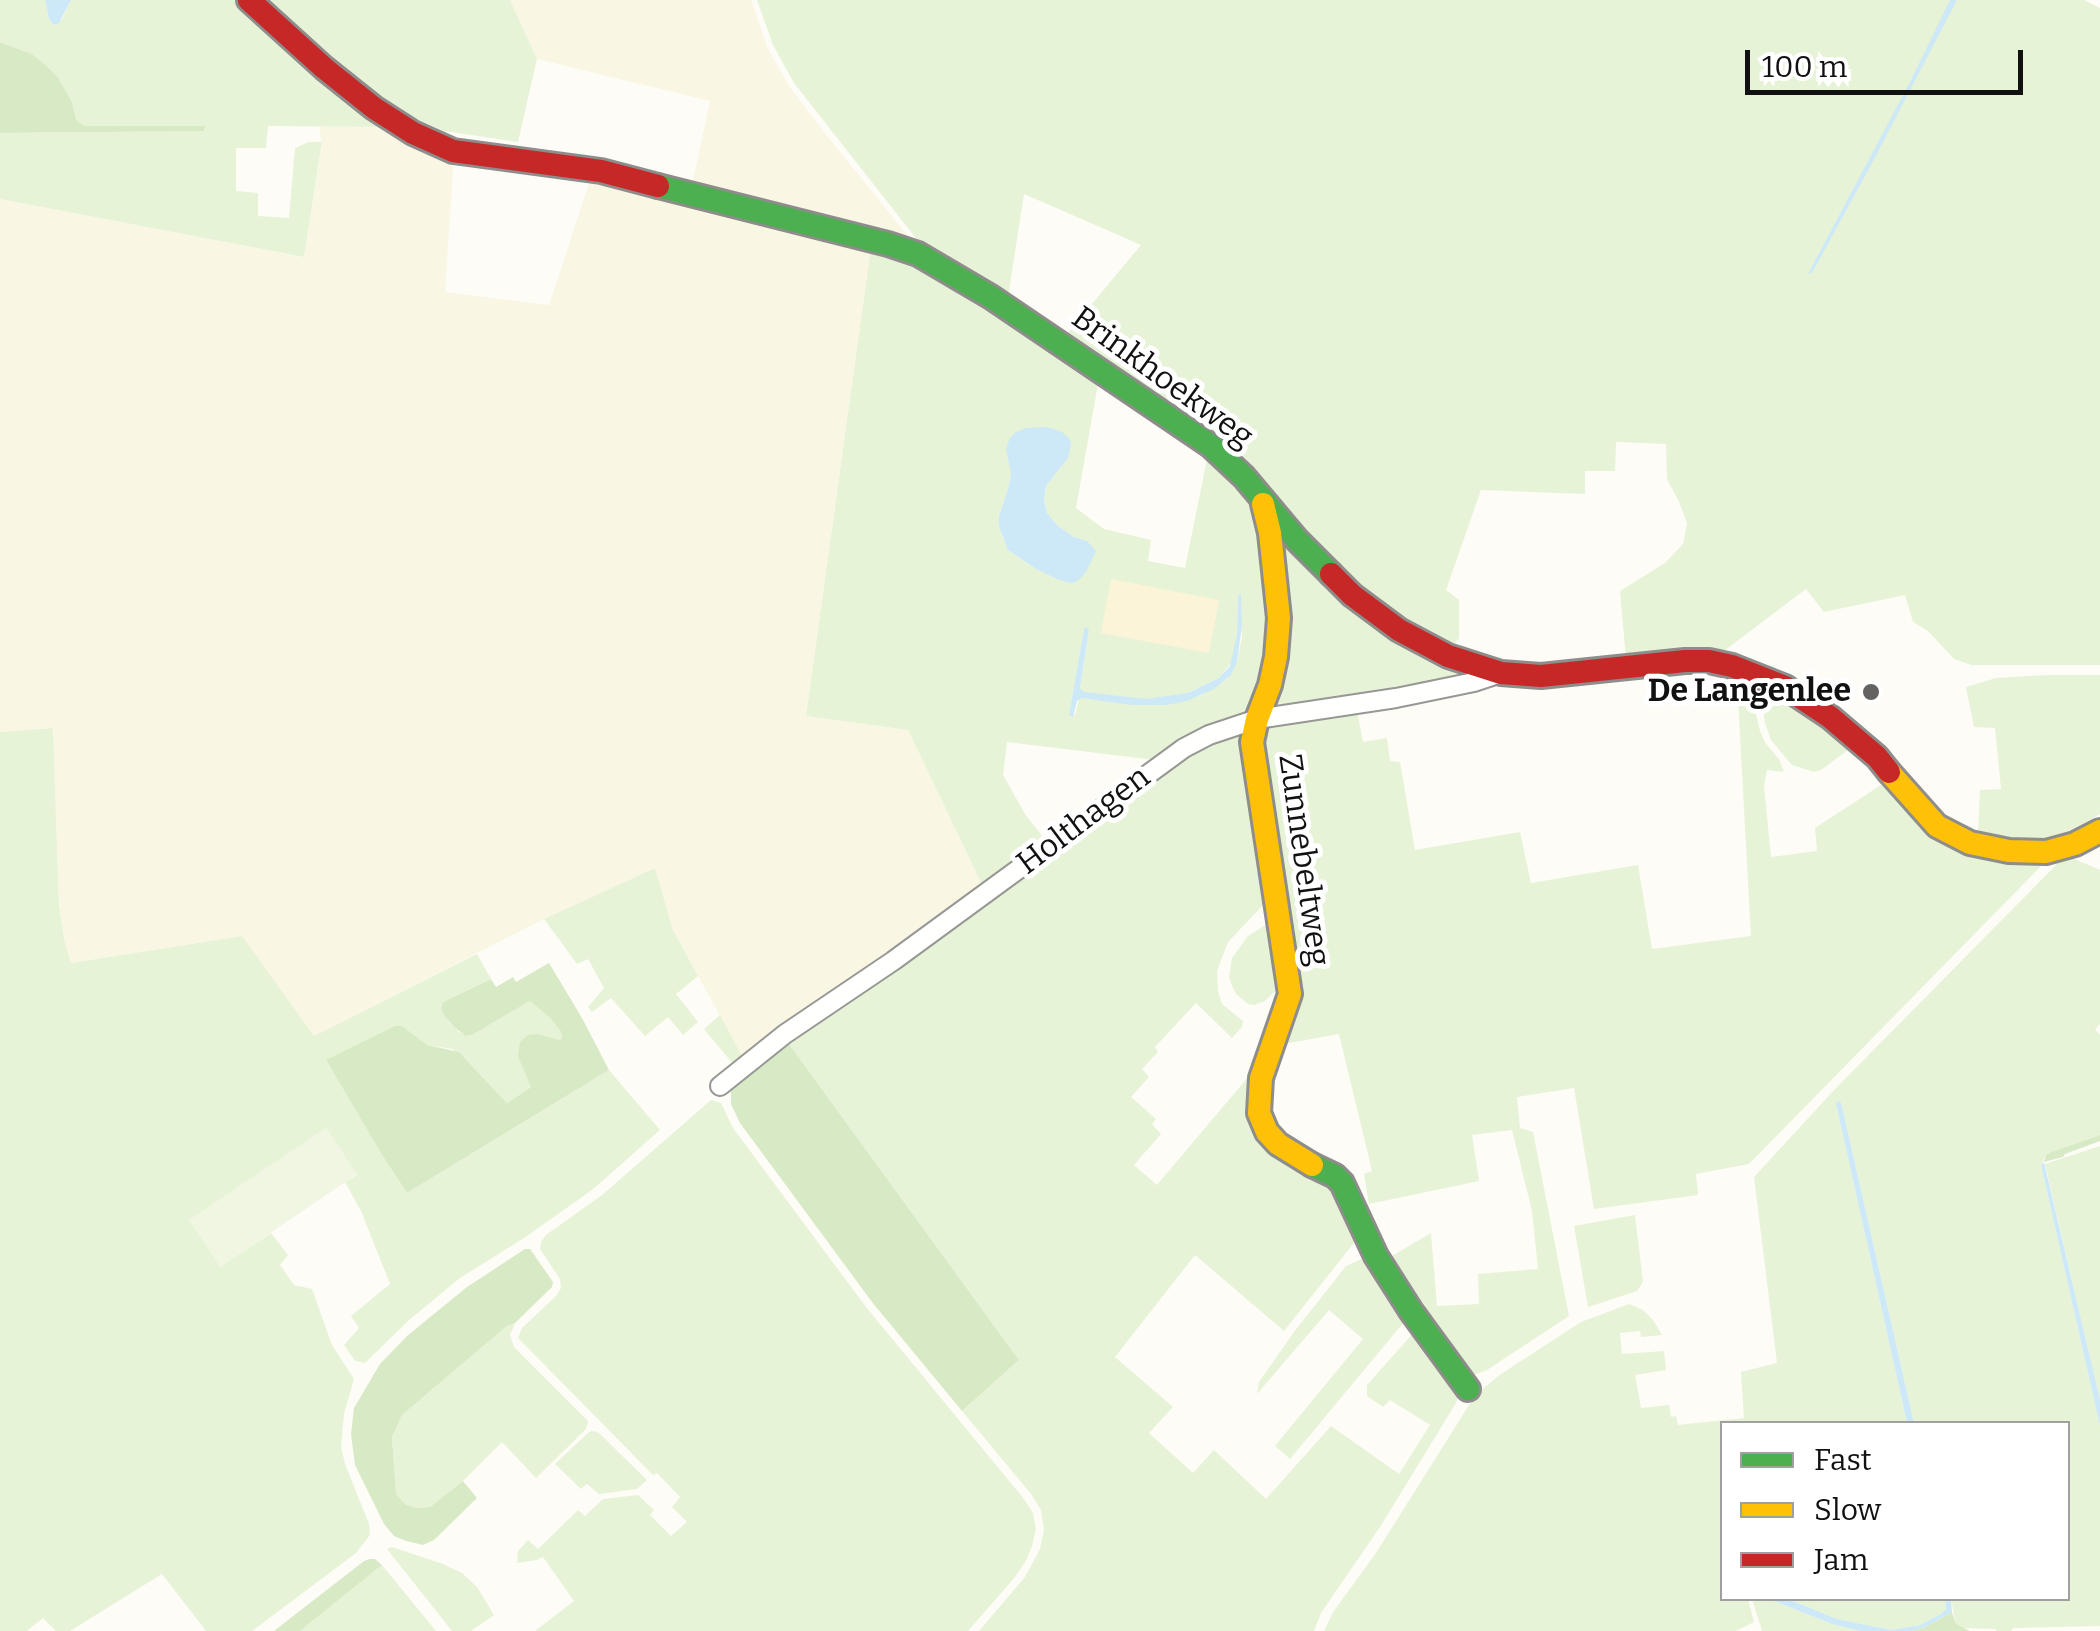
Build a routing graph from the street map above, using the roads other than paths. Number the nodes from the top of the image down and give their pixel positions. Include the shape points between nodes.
1 (249, 0) edge
2 (1262, 501) junction
3 (1501, 673) junction
4 (1256, 719) junction
5 (2100, 831) edge
6 (720, 1086) dead end
7 (1468, 1389) dead end

1 - 2 street, Brinkhoekweg via 374,108 452,150 601,172 918,254 1211,446
2 - 3 street, Brinkhoekweg via 1377,615 1448,656
2 - 4 street, Zunnebeltweg via 1279,618 1270,685
3 - 4 street, Holthagen via 1396,698
3 - 5 street, Brinkhoekweg via 1542,676 1685,661 1732,666 1785,687 1830,717 1937,826 1970,843 2046,852
4 - 6 street, Holthagen via 1173,755
4 - 7 street, Zunnebeltweg via 1252,742 1290,994 1261,1078 1259,1113 1278,1144 1342,1183 1376,1256

